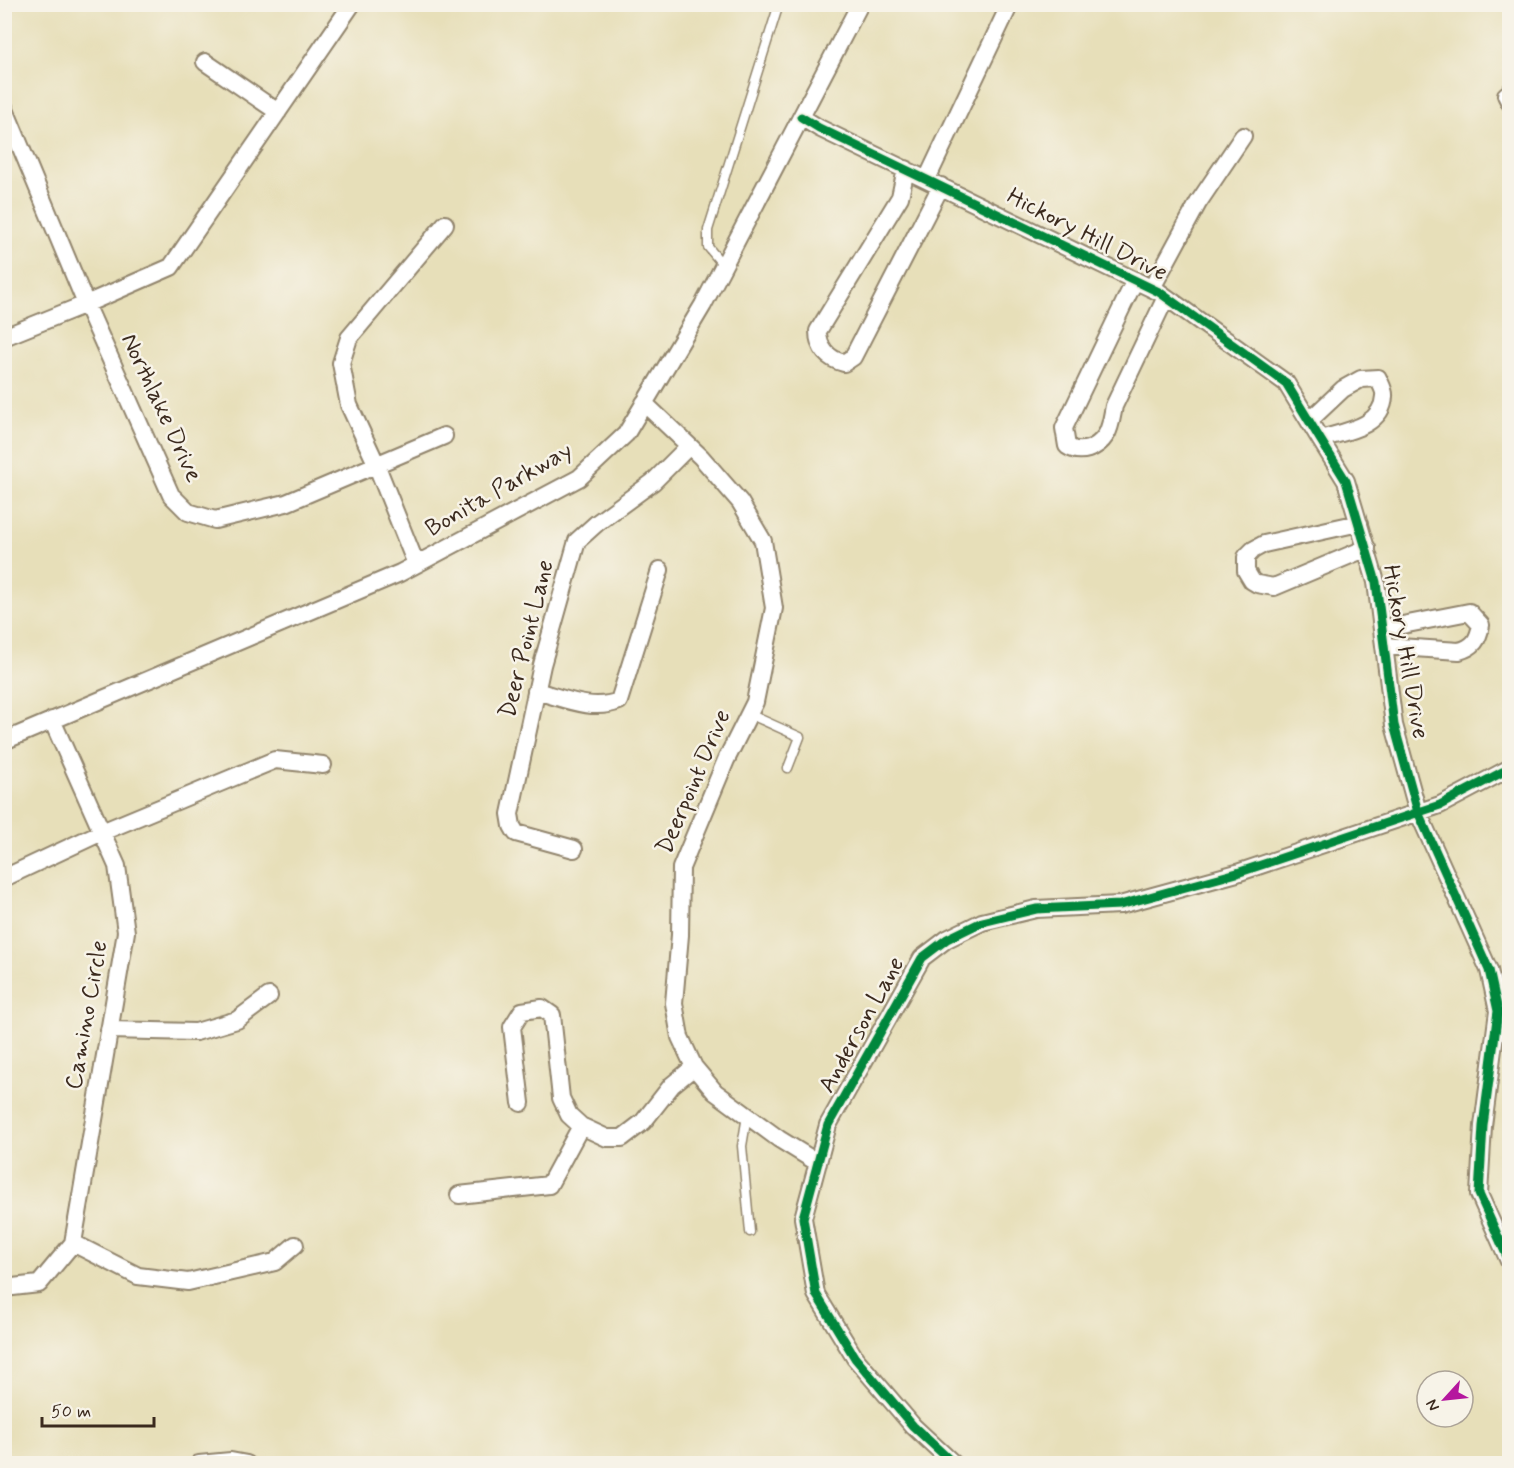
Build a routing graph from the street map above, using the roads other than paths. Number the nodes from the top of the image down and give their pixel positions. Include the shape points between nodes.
1 (352, 4) edge
2 (779, 4) edge
3 (860, 4) edge
4 (1010, 4) edge
5 (205, 62) dead end
6 (1509, 92) edge
7 (1509, 103) edge
8 (4, 107) edge
9 (278, 112) junction
10 (801, 117) junction
11 (1243, 136) dead end
12 (906, 169) junction
13 (934, 182) junction
14 (445, 224) dead end
15 (723, 265) junction
16 (1135, 280) junction
17 (1159, 292) junction
18 (86, 304) junction
19 (4, 337) edge
20 (644, 403) junction
21 (1309, 421) junction
22 (444, 436) dead end
23 (1320, 439) junction
24 (689, 446) junction
25 (376, 464) junction
26 (1359, 523) junction
27 (1367, 548) junction
28 (416, 564) junction
29 (660, 570) dead end
30 (1382, 628) junction
31 (1384, 646) junction
32 (537, 691) junction
33 (749, 714) junction
34 (52, 720) junction
35 (4, 741) edge
36 (323, 765) dead end
37 (788, 768) dead end
38 (1509, 768) edge
39 (1418, 812) junction
40 (102, 832) junction
41 (574, 849) dead end
42 (4, 878) edge
43 (269, 996) dead end
44 (109, 1030) junction
45 (694, 1066) junction
46 (521, 1103) dead end
47 (747, 1115) junction
48 (581, 1126) junction
49 (818, 1163) junction
50 (459, 1195) dead end
51 (750, 1232) dead end
52 (73, 1243) junction
53 (295, 1245) dead end
54 (1509, 1261) edge
55 (4, 1288) edge
56 (199, 1464) edge
57 (247, 1464) edge
58 (954, 1464) edge

1 - 9 street
2 - 15 lane via 708,230 708,248
3 - 10 street, Bonita Parkway
4 - 13 street
5 - 9 street
6 - 7 street
8 - 18 street, Northlake Drive
9 - 18 street via 171,267
10 - 12 street, Hickory Hill Drive
10 - 15 street, Bonita Parkway
11 - 17 street via 1198,203
12 - 13 street, Hickory Hill Drive
12 - 13 street via 900,197 818,331 818,342 831,360 844,363 853,357
13 - 16 street, Hickory Hill Drive
14 - 25 street via 349,338 342,363 349,405
15 - 20 street, Bonita Parkway
16 - 17 street, Hickory Hill Drive
16 - 17 street via 1065,428 1067,446 1072,450 1082,452 1106,436
17 - 21 street, Hickory Hill Drive via 1286,383
18 - 19 street
18 - 25 street, Northlake Drive via 171,495 188,512 215,520 286,503
20 - 24 street, Deerpoint Drive
20 - 28 street, Bonita Parkway via 626,434 579,478
21 - 23 street, Hickory Hill Drive
21 - 23 street via 1343,389 1361,379 1378,378 1385,395 1380,412 1361,426
22 - 25 street, Northlake Drive
23 - 26 street, Hickory Hill Drive via 1346,481
24 - 32 street, Deer Point Lane via 653,482 578,541
24 - 33 street, Deerpoint Drive via 740,502 763,541 774,608 755,702
25 - 28 street
26 - 27 street, Hickory Hill Drive
26 - 27 street via 1263,544 1246,557 1246,571 1257,584 1274,586
27 - 30 street, Hickory Hill Drive
28 - 34 street, Bonita Parkway
29 - 32 street via 619,701 592,706
30 - 31 street, Hickory Hill Drive
30 - 31 street via 1469,612 1481,625 1478,640 1459,651
31 - 39 street, Hickory Hill Drive via 1394,726
32 - 41 street, Deer Point Lane via 510,814 512,826 516,833
33 - 37 lane via 800,737
33 - 45 street, Deerpoint Drive via 681,868 674,1003 680,1037
34 - 35 street, Bonita Parkway
34 - 40 street, Camino Circle
36 - 40 street via 275,760
38 - 39 street, Anderson Lane via 1440,805
39 - 49 street, Anderson Lane via 1237,873 1120,905 1036,909 982,922 947,939 922,958 828,1125
39 - 54 street, Hickory Hill Drive via 1489,970 1497,1007 1479,1194
40 - 42 street
40 - 44 street, Camino Circle via 117,866 126,932
43 - 44 street via 237,1020 196,1032
44 - 52 street, Camino Circle
45 - 47 street, Deerpoint Drive via 715,1092
45 - 48 street via 672,1085 643,1122 622,1138 607,1138
46 - 48 street via 512,1027 522,1011 542,1008 552,1015 561,1098 569,1115
47 - 49 street, Deerpoint Drive
47 - 51 lane via 742,1146
48 - 50 street via 549,1185
49 - 58 street, Anderson Lane via 804,1218 816,1294 855,1358 913,1426
52 - 53 street via 138,1276 188,1282 275,1262
52 - 55 street via 39,1284
56 - 57 street

